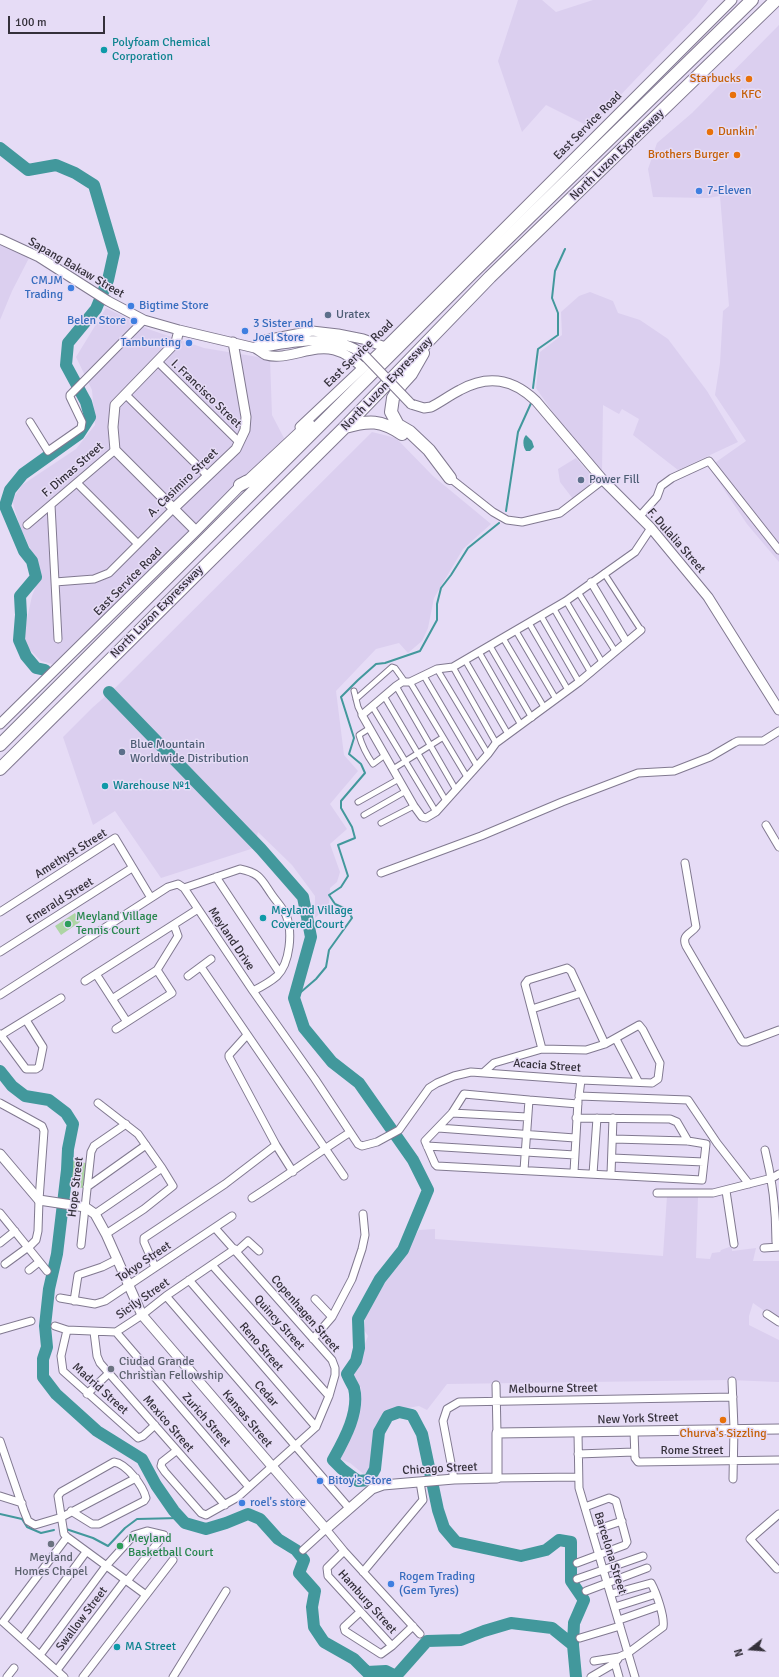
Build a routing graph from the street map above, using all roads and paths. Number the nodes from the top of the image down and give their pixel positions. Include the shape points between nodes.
1 (732, 0) edge
2 (752, 0) edge
3 (776, 0) edge
4 (0, 239) edge
5 (144, 320) junction
6 (179, 330) junction
7 (432, 337) junction
8 (233, 342) junction
9 (385, 346) junction
10 (255, 348) junction
11 (158, 362) junction
12 (363, 368) junction
13 (362, 382) junction
14 (125, 394) junction
15 (30, 422) dead end
16 (345, 427) junction
17 (239, 442) junction
18 (115, 450) junction
19 (207, 475) junction
20 (450, 478) junction
21 (603, 480) junction
22 (77, 483) junction
23 (240, 485) junction
24 (51, 505) junction
25 (173, 509) junction
26 (640, 516) junction
27 (26, 525) dead end
28 (651, 528) junction
29 (196, 531) junction
30 (138, 544) junction
31 (779, 550) edge
32 (604, 574) junction
33 (55, 582) junction
34 (591, 582) junction
35 (578, 592) junction
36 (566, 601) junction
37 (554, 609) junction
38 (541, 616) junction
39 (529, 623) junction
40 (641, 630) joint
41 (516, 631) junction
42 (504, 638) junction
43 (58, 639) dead end
44 (626, 641) junction
45 (490, 646) junction
46 (615, 651) junction
47 (479, 652) junction
48 (466, 660) junction
49 (602, 662) junction
50 (453, 667) junction
51 (438, 669) junction
52 (591, 673) junction
53 (424, 676) junction
54 (407, 682) junction
55 (579, 682) junction
56 (396, 686) junction
57 (568, 690) junction
58 (354, 691) dead end
59 (384, 696) junction
60 (356, 699) junction
61 (556, 699) junction
62 (372, 706) junction
63 (544, 707) junction
64 (779, 710) edge
65 (362, 715) junction
66 (532, 718) junction
67 (0, 724) edge
68 (521, 725) junction
69 (370, 728) junction
70 (779, 731) edge
71 (508, 734) junction
72 (442, 738) junction
73 (496, 743) junction
74 (0, 745) edge
75 (431, 746) junction
76 (419, 753) junction
77 (488, 754) junction
78 (385, 756) junction
79 (406, 760) junction
80 (477, 766) junction
81 (0, 769) edge
82 (393, 769) junction
83 (467, 777) junction
84 (399, 778) junction
85 (456, 790) junction
86 (406, 791) junction
87 (446, 801) junction
88 (358, 802) dead end
89 (414, 806) junction
90 (436, 812) junction
91 (364, 815) dead end
92 (381, 823) dead end
93 (766, 825) dead end
94 (779, 847) edge
95 (685, 863) dead end
96 (132, 868) junction
97 (381, 874) dead end
98 (216, 877) junction
99 (184, 888) junction
100 (151, 898) junction
101 (198, 909) junction
102 (0, 912) edge
103 (174, 925) junction
104 (0, 952) edge
105 (211, 959) dead end
106 (200, 967) junction
107 (157, 970) junction
108 (279, 972) junction
109 (96, 974) junction
110 (188, 976) dead end
111 (84, 981) dead end
112 (253, 991) junction
113 (581, 993) junction
114 (0, 995) edge
115 (61, 998) dead end
116 (112, 999) junction
117 (532, 1010) junction
118 (26, 1020) junction
119 (127, 1022) junction
120 (116, 1029) dead end
121 (779, 1030) edge
122 (0, 1034) edge
123 (247, 1035) junction
124 (616, 1039) junction
125 (605, 1044) junction
126 (542, 1049) junction
127 (484, 1072) junction
128 (581, 1080) junction
129 (638, 1081) junction
130 (529, 1100) junction
131 (578, 1100) junction
132 (0, 1103) edge
133 (98, 1103) dead end
134 (452, 1113) junction
135 (528, 1117) junction
136 (576, 1118) junction
137 (597, 1118) junction
138 (613, 1118) junction
139 (126, 1124) junction
140 (438, 1128) junction
141 (399, 1130) joint
142 (349, 1133) junction
143 (526, 1135) junction
144 (575, 1138) junction
145 (613, 1139) junction
146 (688, 1141) junction
147 (717, 1143) junction
148 (706, 1144) junction
149 (276, 1145) junction
150 (146, 1146) junction
151 (427, 1146) junction
152 (324, 1149) junction
153 (765, 1150) dead end
154 (525, 1152) junction
155 (0, 1154) edge
156 (575, 1155) junction
157 (612, 1158) junction
158 (704, 1162) junction
159 (162, 1168) junction
160 (524, 1170) junction
161 (293, 1172) junction
162 (574, 1172) junction
163 (593, 1174) junction
164 (611, 1174) junction
165 (779, 1174) edge
166 (344, 1176) dead end
167 (772, 1178) junction
168 (749, 1184) junction
169 (87, 1187) junction
170 (726, 1191) junction
171 (657, 1193) dead end
172 (252, 1198) dead end
173 (39, 1200) junction
174 (85, 1207) junction
175 (95, 1214) junction
176 (363, 1214) dead end
177 (0, 1215) edge
178 (232, 1216) dead end
179 (215, 1228) junction
180 (15, 1231) junction
181 (106, 1234) junction
182 (0, 1243) edge
183 (734, 1244) dead end
184 (81, 1245) dead end
185 (778, 1245) edge
186 (27, 1247) junction
187 (764, 1248) dead end
188 (236, 1250) junction
189 (259, 1251) dead end
190 (118, 1259) junction
191 (39, 1262) junction
192 (5, 1264) dead end
193 (212, 1265) junction
194 (155, 1268) junction
195 (29, 1270) dead end
196 (47, 1271) dead end
197 (189, 1280) junction
198 (130, 1285) junction
199 (166, 1296) junction
200 (60, 1298) dead end
201 (315, 1299) dead end
202 (74, 1301) junction
203 (767, 1314) dead end
204 (142, 1315) junction
205 (332, 1317) junction
206 (31, 1321) dead end
207 (779, 1322) edge
208 (55, 1326) dead end
209 (0, 1330) edge
210 (67, 1330) junction
211 (94, 1332) junction
212 (116, 1332) junction
213 (313, 1339) junction
214 (109, 1373) junction
215 (732, 1382) dead end
216 (496, 1385) dead end
217 (88, 1394) junction
218 (329, 1396) junction
219 (732, 1398) junction
220 (496, 1401) junction
221 (155, 1426) junction
222 (316, 1427) junction
223 (734, 1428) junction
224 (779, 1429) edge
225 (634, 1431) junction
226 (497, 1433) junction
227 (578, 1433) junction
228 (0, 1441) edge
229 (296, 1445) junction
230 (176, 1451) junction
231 (634, 1452) junction
232 (578, 1454) junction
233 (779, 1460) edge
234 (733, 1462) junction
235 (272, 1467) junction
236 (578, 1477) junction
237 (136, 1478) junction
238 (497, 1478) junction
239 (450, 1479) junction
240 (733, 1479) dead end
241 (423, 1481) junction
242 (249, 1487) junction
243 (0, 1496) edge
244 (22, 1503) junction
245 (225, 1505) junction
246 (585, 1507) junction
247 (349, 1508) junction
248 (71, 1511) junction
249 (779, 1514) edge
250 (62, 1517) junction
251 (622, 1520) junction
252 (326, 1529) junction
253 (592, 1531) junction
254 (66, 1537) junction
255 (303, 1550) dead end
256 (344, 1551) junction
257 (86, 1552) junction
258 (599, 1556) junction
259 (643, 1556) dead end
260 (173, 1560) dead end
261 (577, 1563) dead end
262 (106, 1566) junction
263 (647, 1568) dead end
264 (603, 1569) junction
265 (776, 1569) dead end
266 (363, 1572) junction
267 (577, 1578) dead end
268 (126, 1581) junction
269 (607, 1582) junction
270 (226, 1591) dead end
271 (586, 1591) dead end
272 (611, 1594) junction
273 (656, 1594) junction
274 (146, 1595) junction
275 (659, 1606) junction
276 (614, 1607) junction
277 (360, 1612) junction
278 (619, 1623) junction
279 (413, 1626) junction
280 (420, 1634) dead end
281 (580, 1638) dead end
282 (22, 1639) junction
283 (392, 1646) junction
284 (628, 1654) junction
285 (40, 1655) junction
286 (617, 1660) junction
287 (594, 1661) dead end
288 (14, 1668) dead end
289 (58, 1670) junction
290 (603, 1674) edge
291 (7, 1677) edge
292 (64, 1677) edge
293 (83, 1677) edge
294 (173, 1677) edge
295 (591, 1677) edge
296 (619, 1677) edge
297 (635, 1677) edge

1 - 9 street, East Service Road
2 - 13 highway, North Luzon Expressway
3 - 7 highway, North Luzon Expressway via 490,277
4 - 5 street, Sapang Bakaw Street via 38,258
5 - 6 street, Sapang Bakaw Street
5 - 15 street via 70,394 82,422 81,428 50,451
6 - 8 street, Sapang Bakaw Street
6 - 11 street, F. Dimas Street via 176,342
7 - 16 highway, North Luzon Expressway
7 - 20 highway via 411,374 393,398 391,412 398,425 410,432 429,450
8 - 10 street, Sapang Bakaw Street
8 - 17 street, A. Casimiro Street via 246,417 245,430
9 - 10 street via 332,332 312,331 265,340
9 - 12 street, East Service Road
10 - 12 street, Sapang Bakaw Street via 265,354 277,356 326,348 346,354
10 - 21 street, F. Dulalia Street, bridge via 326,340 353,347 364,355 411,404 424,408 431,407 471,384 502,381 528,393
11 - 14 street, F. Dimas Street
11 - 17 street, I. Francisco Street
12 - 23 street, East Service Road
13 - 23 highway via 342,393 250,480
13 - 74 highway, North Luzon Expressway
14 - 18 street, F. Dimas Street via 115,405
14 - 19 street
16 - 20 highway via 372,422 392,427 414,442
16 - 81 highway, North Luzon Expressway
17 - 19 street, A. Casimiro Street via 236,448
18 - 22 street, F. Dimas Street
18 - 25 street
19 - 25 street, A. Casimiro Street
20 - 21 street via 493,512 507,520 522,522 560,513
21 - 26 street, F. Dulalia Street
22 - 24 street, F. Dimas Street
22 - 30 street
23 - 29 street, East Service Road
24 - 27 street, F. Dimas Street
24 - 33 street
25 - 29 street
25 - 30 street, A. Casimiro Street
26 - 28 street, F. Dulalia Street
26 - 31 street via 657,497 661,486 709,460
28 - 32 street via 635,552
28 - 64 street, F. Dulalia Street via 716,608
29 - 67 street, East Service Road
30 - 33 street, A. Casimiro Street via 108,573 100,577
32 - 34 street
32 - 40 street
33 - 43 street
34 - 35 street
34 - 44 street
35 - 36 street
35 - 46 street
36 - 37 street
36 - 49 street
37 - 38 street
37 - 52 street
38 - 39 street
38 - 55 street
39 - 41 street
39 - 57 street
40 - 44 street
41 - 42 street
41 - 61 street
42 - 45 street
42 - 63 street
44 - 46 street
45 - 47 street
45 - 66 street
46 - 49 street
47 - 48 street
47 - 68 street
48 - 50 street
48 - 71 street
49 - 52 street
50 - 51 street
50 - 73 street
51 - 53 street
51 - 77 street
52 - 55 street
53 - 54 street
53 - 80 street
54 - 56 street
54 - 60 street via 392,667
54 - 72 street
55 - 57 street
56 - 59 street
56 - 75 street
57 - 61 street
58 - 60 street
59 - 62 street
59 - 76 street
60 - 65 street
61 - 63 street
62 - 65 street
62 - 79 street
63 - 66 street
65 - 69 street
66 - 68 street
68 - 71 street
69 - 78 street
69 - 78 street via 359,735 367,756 373,764
70 - 97 street via 763,741 738,741 710,757 674,771 638,773
71 - 73 street
72 - 75 street
72 - 83 street
73 - 77 street
75 - 76 street
75 - 85 street
76 - 79 street
76 - 87 street
77 - 80 street
78 - 82 street
79 - 82 street
79 - 90 street
80 - 83 street
82 - 84 street
83 - 85 street
84 - 86 street
84 - 88 street
85 - 87 street
86 - 89 street
86 - 91 street
87 - 90 street
89 - 90 street via 422,817 426,818
89 - 92 street
93 - 94 street
95 - 121 street via 696,927 687,934 686,946 743,1042
96 - 100 street, Amethyst Street
96 - 102 street, Amethyst Street via 114,838
96 - 104 street, Emerald Street
98 - 99 street
98 - 108 street
98 - 108 street via 240,869 258,874 286,914 290,944
99 - 100 street via 178,884 173,885
99 - 101 street, Meyland Drive
100 - 114 street
101 - 103 street
101 - 112 street, Meyland Drive
103 - 107 street via 178,936
103 - 109 street
105 - 106 street
106 - 110 street
106 - 123 street
107 - 116 street
107 - 119 street via 172,993
108 - 112 street via 276,977
109 - 111 street
109 - 116 street
112 - 142 street, Meyland Drive via 315,1079
113 - 117 street
113 - 117 street via 571,971 567,968 528,980 525,984
113 - 125 street
115 - 118 street
116 - 119 street
117 - 126 street
118 - 122 street
118 - 122 street via 43,1047 39,1067 36,1069 26,1069
119 - 120 street
123 - 149 street via 229,1057
123 - 152 street
124 - 125 street
124 - 129 street
124 - 129 street, Acacia Street via 639,1025 643,1030 661,1066 656,1081
125 - 126 street via 583,1051
126 - 127 street via 494,1063
127 - 128 street, Acacia Street
127 - 141 street, Acacia Street via 471,1072 437,1083 420,1099
128 - 129 street, Acacia Street
128 - 131 street
130 - 131 street
130 - 134 street via 465,1093
130 - 135 street
131 - 136 street
131 - 147 street via 684,1098
132 - 173 street via 42,1126 44,1131
133 - 139 street
134 - 135 street
134 - 140 street
135 - 143 street
136 - 137 street
136 - 144 street
137 - 138 street
137 - 163 street
138 - 145 street
138 - 146 street via 670,1119 677,1122
139 - 150 street via 138,1134
139 - 169 street, Hope Street via 94,1146
140 - 143 street
140 - 151 street via 425,1141
141 - 142 street, Meyland Drive via 377,1142 362,1146
142 - 152 street
143 - 144 street
143 - 154 street
144 - 156 street
145 - 146 street
145 - 157 street
146 - 148 street
147 - 148 street
147 - 168 street
148 - 158 street
149 - 161 street
149 - 194 street via 144,1238
150 - 159 street
150 - 169 street
151 - 154 street
151 - 160 street via 437,1166
152 - 161 street
152 - 166 street
153 - 167 street
154 - 156 street
154 - 160 street
155 - 173 street
156 - 162 street
157 - 158 street
157 - 164 street
158 - 164 street via 702,1180
159 - 175 street
159 - 181 street via 173,1186
160 - 162 street
161 - 172 street
162 - 163 street
163 - 164 street
165 - 167 street
167 - 168 street
167 - 185 street
168 - 170 street
169 - 174 street, Hope Street
170 - 171 street via 704,1194
170 - 183 street
173 - 174 street, Kansas Street
173 - 186 street via 36,1240
174 - 175 street, Kansas Street
174 - 184 street, Hope Street
175 - 181 street, Kansas Street
176 - 205 street via 364,1235 359,1261
177 - 180 street
178 - 179 street, Tokyo Street
179 - 188 street, Copenhagen Street
179 - 194 street, Tokyo Street
180 - 182 street
180 - 186 street
181 - 190 street, Kansas Street
185 - 187 street
186 - 191 street
186 - 192 street
188 - 189 street, Sicily Street via 248,1241
188 - 193 street, Sicily Street
188 - 213 street, Copenhagen Street
190 - 198 street, Kansas Street
190 - 202 street via 102,1268 78,1275
191 - 195 street
191 - 196 street
193 - 197 street, Sicily Street
193 - 218 street, Quincy Street
194 - 198 street, Tokyo Street
197 - 199 street, Sicily Street
197 - 222 street, Reno Street
198 - 202 street, Tokyo Street via 105,1301 95,1304
198 - 204 street, Kansas Street
199 - 204 street, Sicily Street
199 - 229 street, Cedar
200 - 202 street, Tokyo Street
201 - 205 street
203 - 207 street
204 - 212 street, Sicily Street
204 - 235 street, Kansas Street
205 - 213 street
206 - 209 street
208 - 210 street, Sicily Street
210 - 211 street, Sicily Street
210 - 217 street, Madrid Street via 61,1356 63,1371
211 - 212 street, Sicily Street
211 - 214 street, Mexico Street via 97,1356
212 - 242 street, Zurich Street
213 - 218 street, Copenhagen Street via 332,1360 335,1368
214 - 217 street
214 - 221 street, Mexico Street
215 - 219 street
216 - 220 street
217 - 221 street, Madrid Street via 138,1438
218 - 222 street, Copenhagen Street
219 - 220 street, Melbourne Street
219 - 223 street
220 - 226 street
220 - 239 street, Melbourne Street via 459,1402 447,1409 443,1426
221 - 230 street, Mexico Street
222 - 229 street, Copenhagen Street
223 - 224 street, New York Street
223 - 225 street, New York Street
223 - 234 street
225 - 227 street, New York Street
225 - 231 street
226 - 227 street, New York Street
226 - 238 street
227 - 232 street, Barcelona Street
228 - 244 street
229 - 235 street, Copenhagen Street
229 - 247 street, Cedar
230 - 245 street, Mexico Street
230 - 245 street, Copenhagen Street via 162,1462 161,1466 201,1513 206,1515
231 - 232 street
231 - 234 street, Rome Street via 638,1462
232 - 236 street, Barcelona Street
233 - 234 street, Rome Street
234 - 240 street
235 - 242 street, Copenhagen Street
235 - 252 street, Kansas Street
236 - 238 street, Chicago Street
236 - 246 street, Barcelona Street
237 - 248 street
237 - 248 street via 146,1498 118,1514 96,1525
237 - 250 street via 119,1463 114,1462 60,1492 58,1496
238 - 239 street, Chicago Street
239 - 241 street, Chicago Street
241 - 247 street, Chicago Street via 383,1485 372,1489
241 - 266 street via 423,1500
242 - 245 street, Copenhagen Street
243 - 244 street
244 - 250 street via 28,1521 35,1525
246 - 251 street via 612,1499 616,1501
246 - 253 street, Barcelona Street
247 - 252 street, Chicago Street
248 - 250 street
249 - 265 street via 750,1540
250 - 254 street
251 - 253 street
251 - 258 street via 627,1544
252 - 255 street, Chicago Street
252 - 256 street, Kansas Street
253 - 258 street, Barcelona Street
254 - 257 street
254 - 282 street via 4,1621 4,1624
256 - 266 street, Kansas Street
256 - 277 street, Hamburg Street via 327,1568 328,1576
257 - 262 street
257 - 282 street
258 - 261 street
258 - 264 street, Barcelona Street
259 - 264 street
260 - 274 street
262 - 268 street
262 - 268 street, Swallow Street via 134,1535 146,1531 164,1535
262 - 285 street
263 - 269 street
264 - 267 street
264 - 269 street, Barcelona Street
266 - 279 street, Kansas Street
268 - 274 street
268 - 289 street, Swallow Street
269 - 271 street
269 - 272 street, Barcelona Street
270 - 294 street
272 - 273 street via 650,1582
272 - 276 street, Barcelona Street
273 - 275 street
273 - 276 street
274 - 293 street
275 - 278 street
275 - 284 street via 663,1626
276 - 278 street, Barcelona Street
277 - 283 street, Hamburg Street
277 - 283 street via 344,1627 344,1631 381,1654
278 - 281 street
278 - 284 street, Barcelona Street
279 - 280 street, Kansas Street
279 - 283 street, Hamburg Street
282 - 285 street
284 - 286 street
284 - 297 street, Barcelona Street
285 - 289 street
286 - 287 street
286 - 290 street
286 - 296 street
288 - 291 street
289 - 292 street
290 - 295 street

